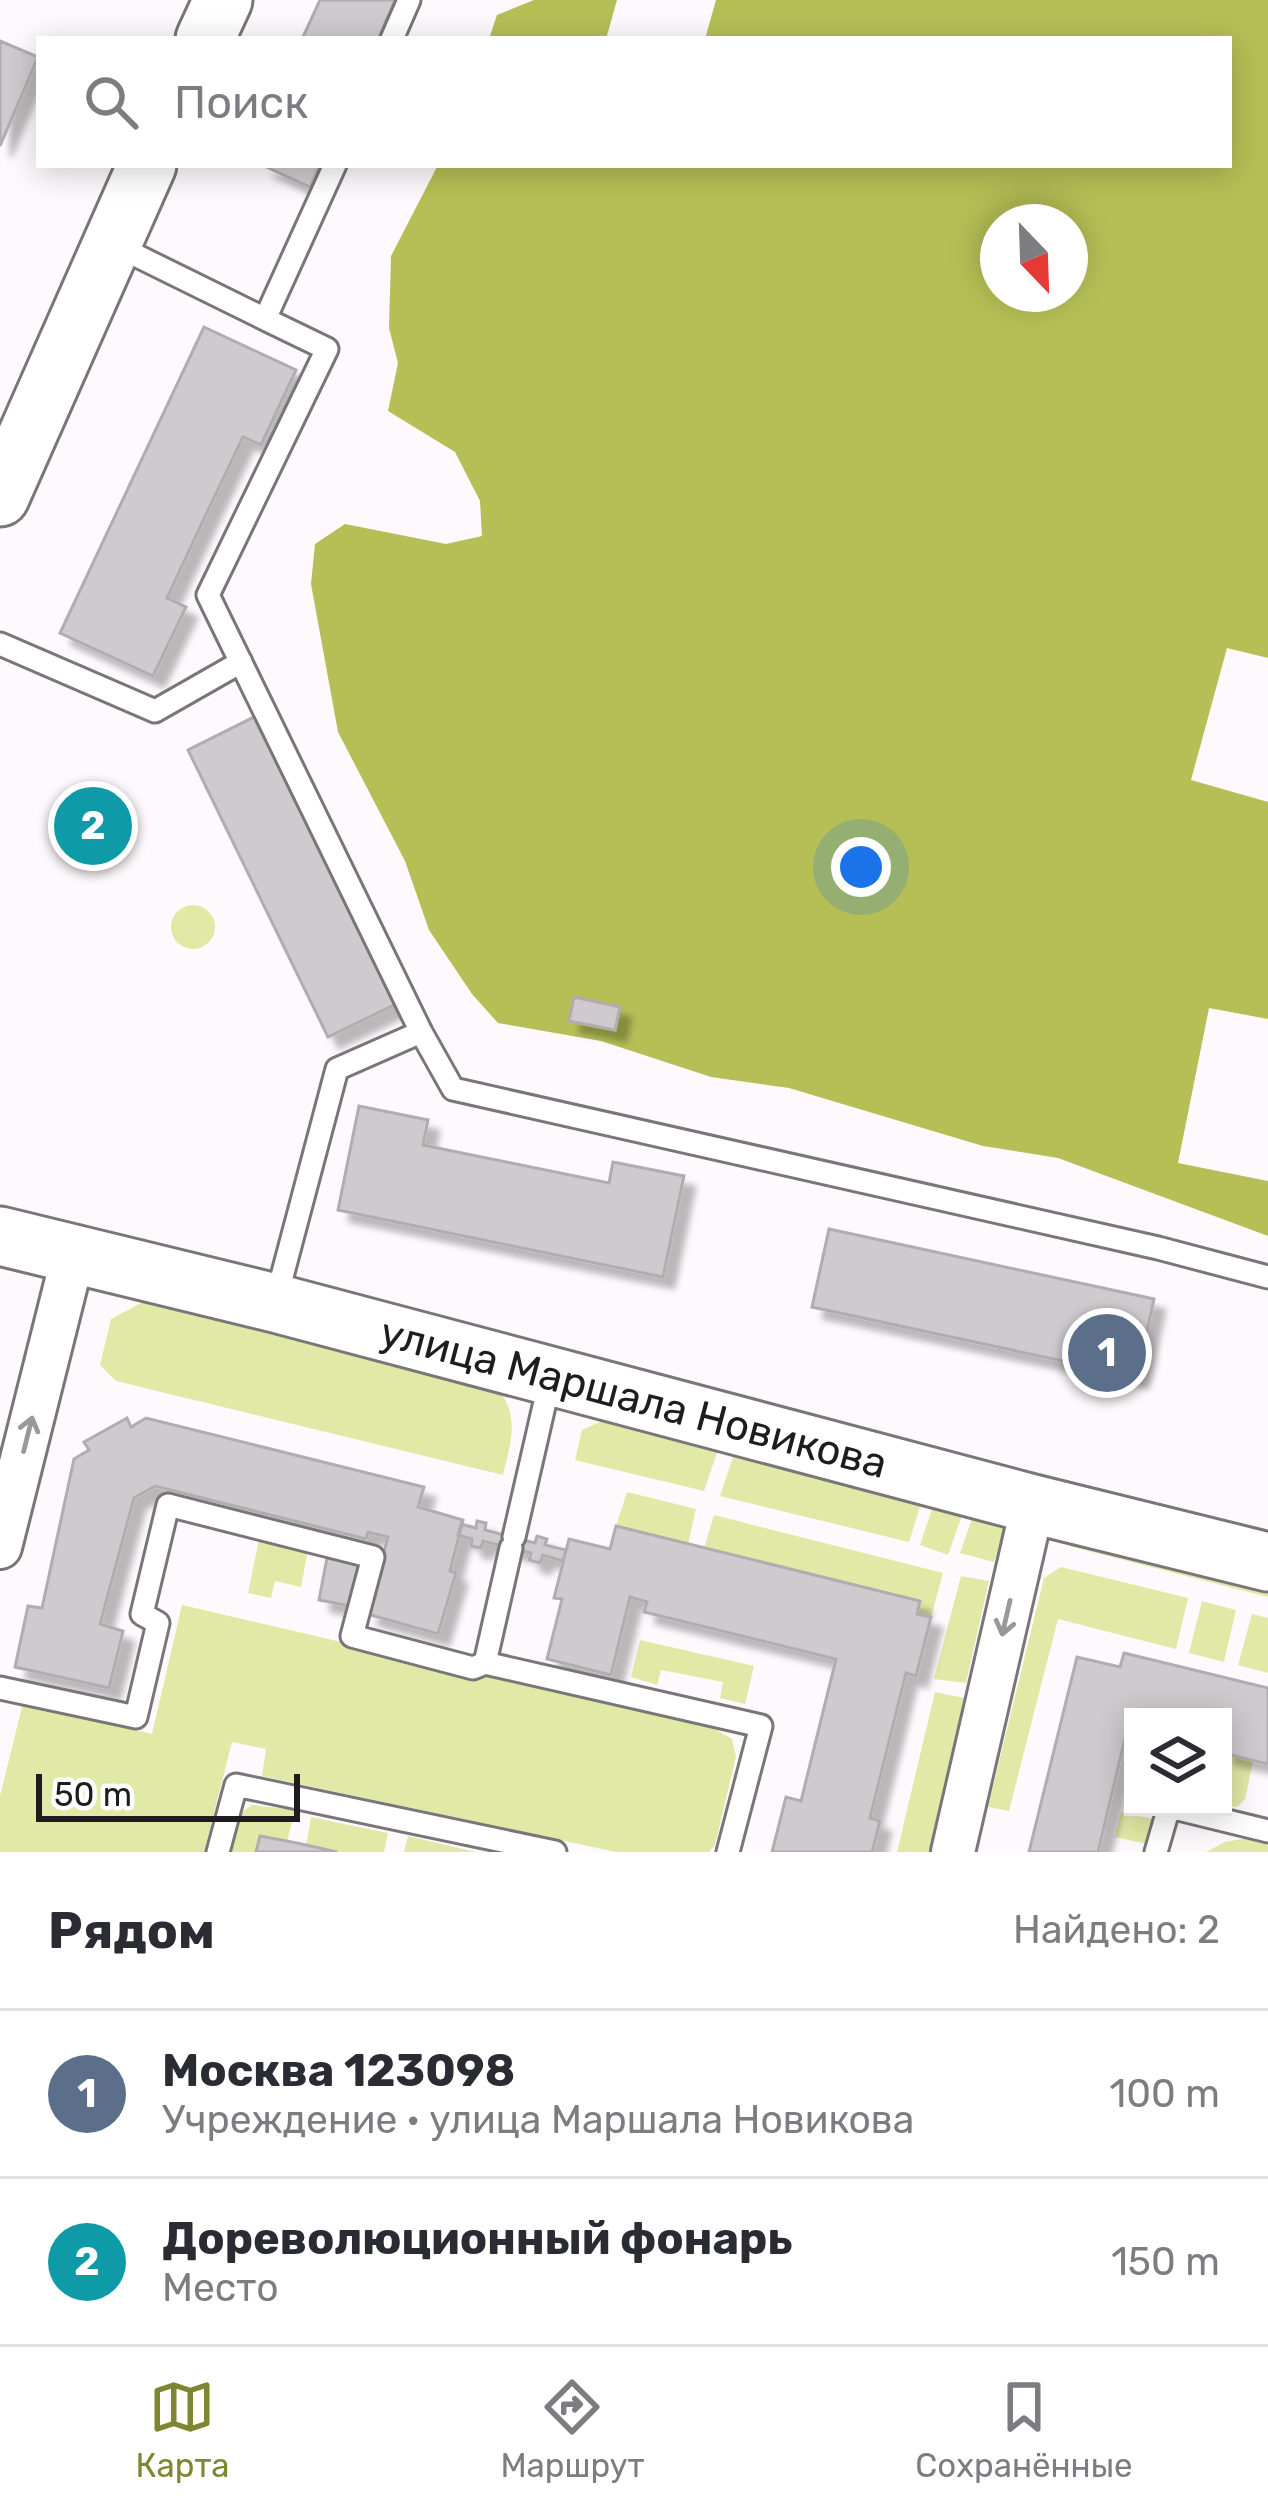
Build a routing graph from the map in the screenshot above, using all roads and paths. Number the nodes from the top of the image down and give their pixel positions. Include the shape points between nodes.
1 (223, 0) edge
2 (409, 0) edge
3 (206, 36) edge
4 (393, 36) edge
5 (146, 168) edge
6 (333, 168) edge
7 (111, 243) junction
8 (265, 319) junction
9 (0, 497) edge
10 (0, 644) edge
11 (241, 662) junction
12 (421, 1032) junction
13 (22, 1239) edge
14 (1268, 1277) edge
15 (275, 1303) junction
16 (550, 1377) junction
17 (1033, 1504) junction
18 (0, 1547) edge
19 (1268, 1562) edge
20 (485, 1663) junction
21 (0, 1688) edge
22 (1167, 1816) edge
23 (1207, 1816) edge
24 (1268, 1831) edge
25 (218, 1852) edge
26 (555, 1852) edge
27 (728, 1852) edge
28 (953, 1852) edge
29 (1156, 1852) edge

1 - 3 street
2 - 4 lane
5 - 7 street
6 - 8 lane
7 - 8 lane
7 - 9 street
8 - 11 lane via 327,349 208,595
10 - 11 lane via 155,711
11 - 12 lane
12 - 14 lane via 453,1090
12 - 15 lane via 337,1069
13 - 15 street, улица Маршала Новикова
18 -> 13 street
15 - 16 street, улица Маршала Новикова
16 - 17 street, улица Маршала Новикова
16 - 20 lane
17 - 19 street, улица Маршала Новикова
17 -> 28 street
20 - 21 lane via 473,1668 352,1636 373,1557 169,1504 142,1614 158,1623 136,1717
20 - 27 lane via 761,1726
22 - 29 lane
23 - 24 lane
25 - 26 lane via 236,1785

